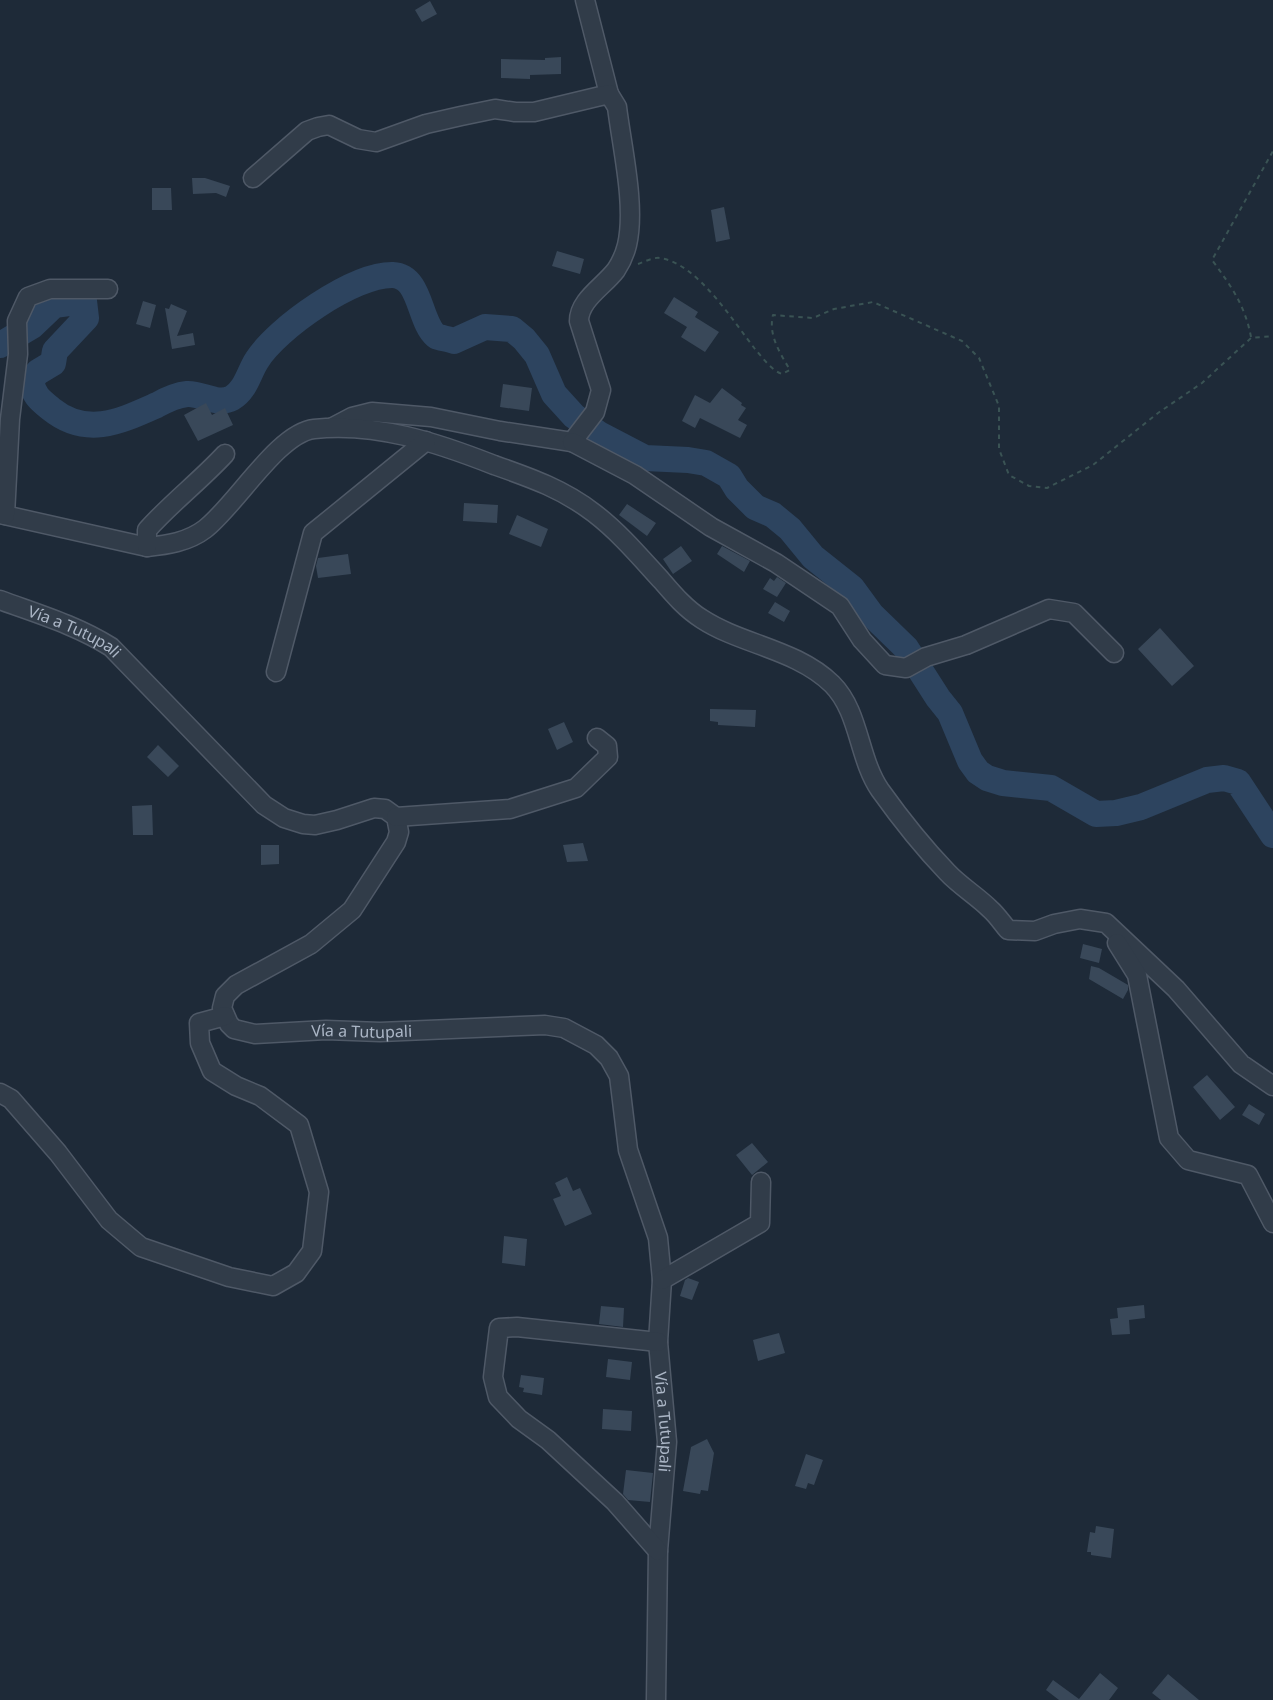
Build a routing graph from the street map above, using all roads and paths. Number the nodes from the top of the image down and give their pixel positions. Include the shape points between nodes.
1 (585, 0) edge
2 (609, 94) junction
3 (1273, 151) edge
4 (253, 178) dead end
5 (617, 269) junction
6 (108, 290) dead end
7 (1273, 336) edge
8 (1251, 338) junction
9 (331, 428) junction
10 (575, 437) junction
11 (426, 441) junction
12 (225, 454) dead end
13 (2, 515) edge
14 (147, 548) junction
15 (0, 600) edge
16 (1114, 653) dead end
17 (276, 672) dead end
18 (597, 738) dead end
19 (396, 817) junction
20 (1106, 923) junction
21 (225, 1016) junction
22 (1273, 1086) edge
23 (0, 1093) edge
24 (761, 1182) dead end
25 (1273, 1223) edge
26 (662, 1280) junction
27 (658, 1342) junction
28 (657, 1551) junction
29 (656, 1700) edge

1 - 2 street
2 - 4 street via 534,112 495,109 461,116 376,142 358,139 329,125 318,127
2 - 5 street via 617,107 630,210 627,245
3 - 8 path via 1212,260 1235,291
5 - 8 path via 658,257 671,261 702,281 757,351 782,374 790,370 777,348 770,325 773,315 813,318 834,309 873,302 962,341 979,358 999,406 999,449 1009,475 1029,486 1047,488 1092,465 1202,383
5 - 10 street via 583,304 579,314 601,390 595,412
6 - 13 street via 50,290 28,297 17,321 18,354
7 - 8 path
9 - 10 street via 372,412 431,417 500,431
9 - 11 street via 380,431
9 - 14 street via 311,429 282,444 203,531 170,545
10 - 16 street via 840,606 862,640 885,665 906,668 1049,609 1074,613
11 - 17 street via 313,533
11 - 20 street via 554,487 595,514 630,545 687,610 717,628 818,672 834,686 844,703 880,790 949,874 1008,930 1035,931 1080,919
12 - 14 street via 147,530
13 - 14 street
15 - 19 street, Vía a Tutupali via 75,627 111,647 264,805 284,818 315,825 374,808 385,809
18 - 19 street, Vía a Tutupali via 607,746 609,757 576,788 510,809
19 - 21 street via 396,842 352,910 311,944 236,984 225,996
20 - 22 street via 1176,989 1240,1064
20 - 25 street via 1137,975 1169,1138 1188,1160 1248,1175
21 - 23 street via 199,1023 200,1043 212,1071 260,1096 299,1125 319,1192 312,1251 296,1273 273,1286 229,1277 141,1247 109,1220 58,1153 11,1100
21 - 26 street, Vía a Tutupali via 234,1029 247,1034 545,1025 564,1028 596,1045 619,1077 628,1150 658,1238
24 - 26 street via 760,1223
26 - 27 street, Vía a Tutupali
27 - 28 street, Vía a Tutupali via 667,1442
27 - 28 street via 499,1328 493,1377 498,1397 615,1502
28 - 29 street, Vía a Tutupali

